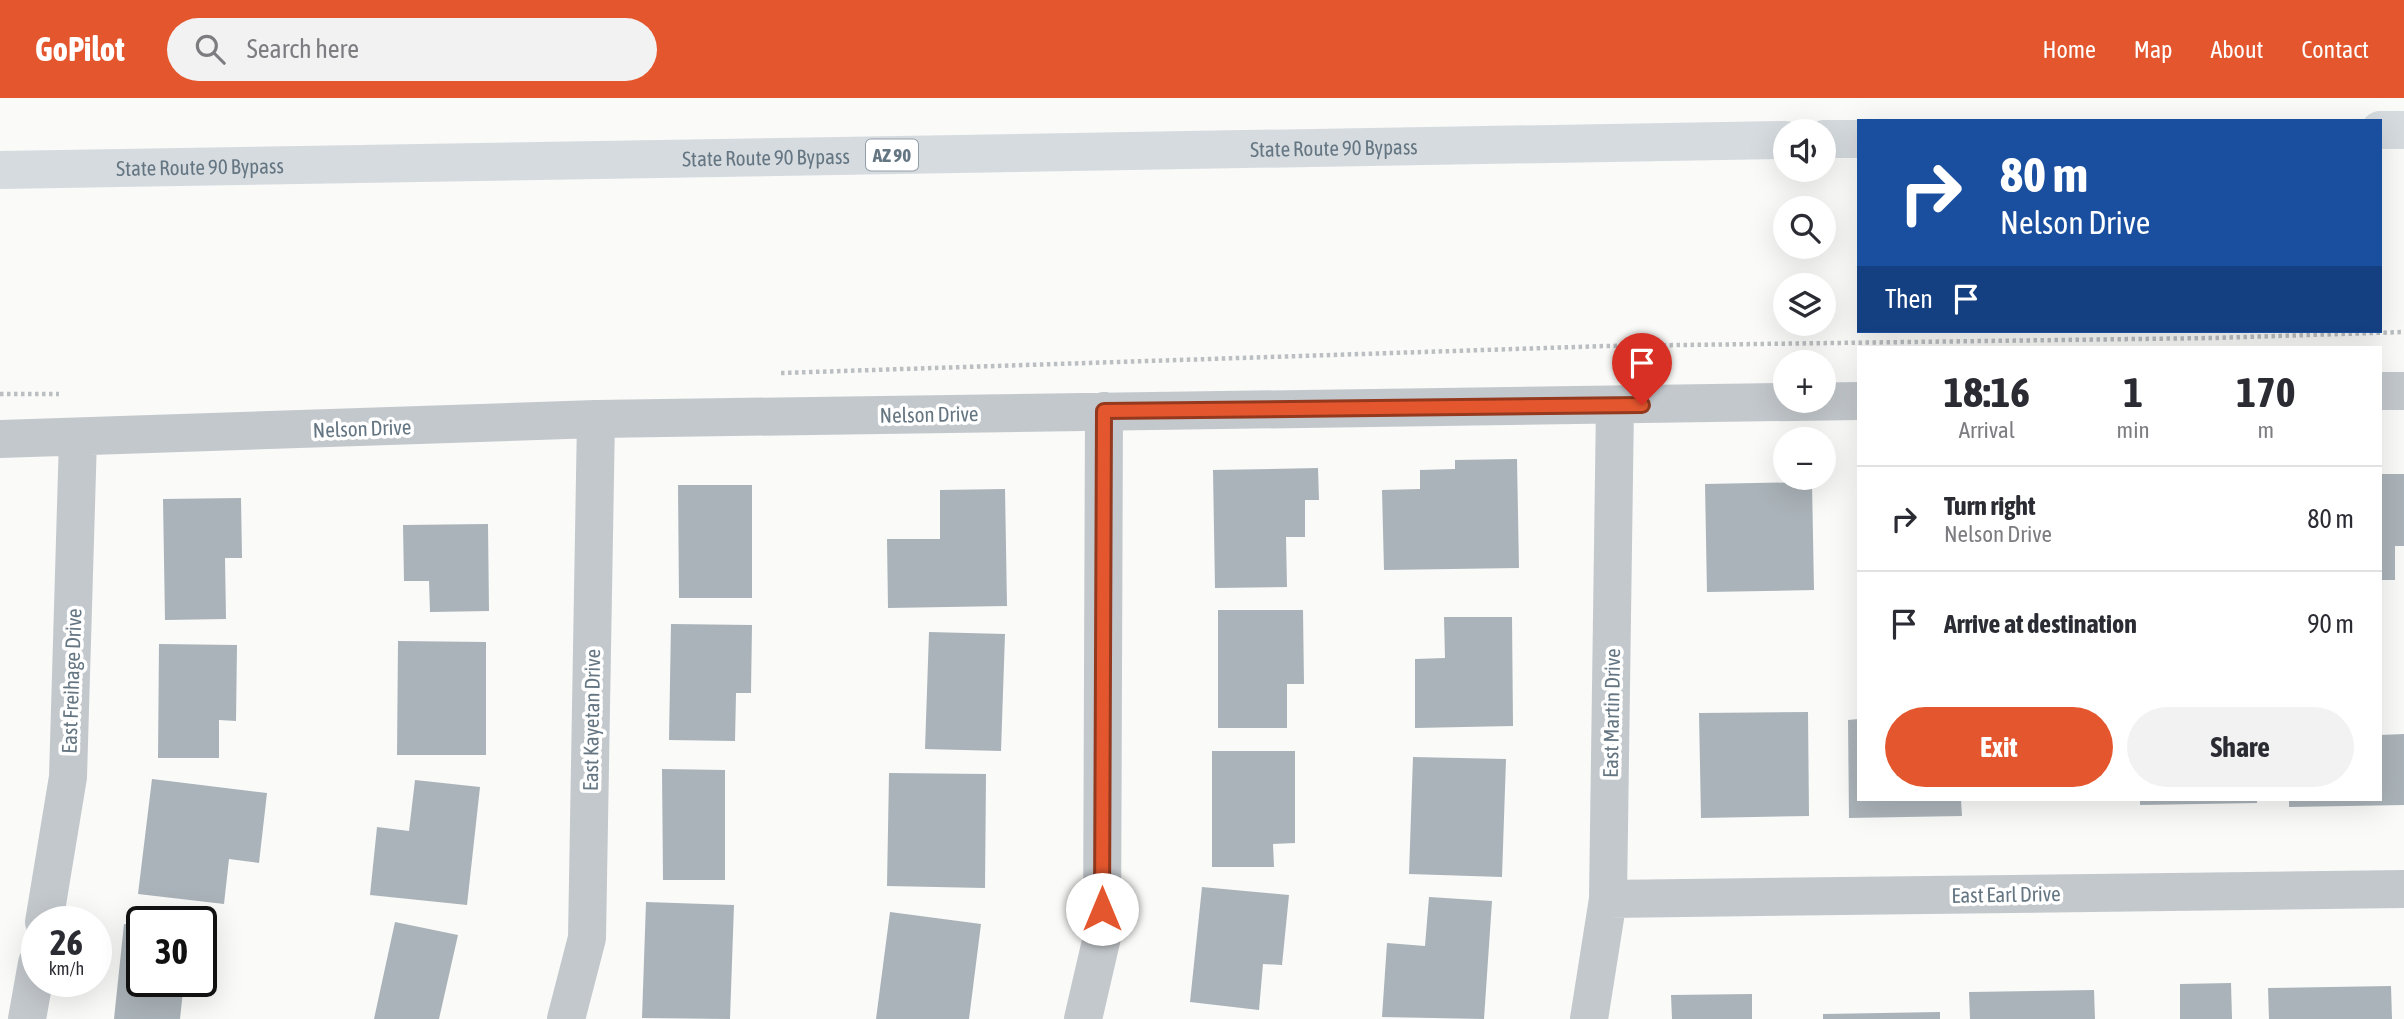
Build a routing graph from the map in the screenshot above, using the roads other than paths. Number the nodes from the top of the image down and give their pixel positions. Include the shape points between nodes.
1 (2382, 130) edge
2 (2404, 130) edge
3 (1836, 139) edge
4 (1857, 139) edge
5 (1773, 140) edge
6 (0, 170) edge
7 (2382, 391) edge
8 (2404, 391) edge
9 (1857, 401) edge
10 (1615, 405) junction
11 (1104, 411) junction
12 (596, 419) junction
13 (78, 438) junction
14 (0, 439) edge
15 (2404, 889) edge
16 (1608, 899) junction
17 (47, 906) edge
18 (31, 997) edge
19 (27, 1019) edge
20 (566, 1019) edge
21 (1083, 1019) edge
22 (1589, 1019) edge

1 - 2 highway
3 - 4 highway
5 - 6 highway, State Route 90 Bypass / AZ 90
7 - 8 street
9 - 10 street, Nelson Drive
10 - 11 street, Nelson Drive
10 - 16 street, East Martin Drive
11 - 12 street, Nelson Drive
11 - 21 street via 1102,937
12 - 13 street, Nelson Drive
12 - 20 street, East Kayetan Drive via 587,938
13 - 14 street, Nelson Drive
13 - 17 street, East Freihage Drive via 68,777
15 - 16 street, East Earl Drive
16 - 22 street, East Martin Drive
18 - 19 street

